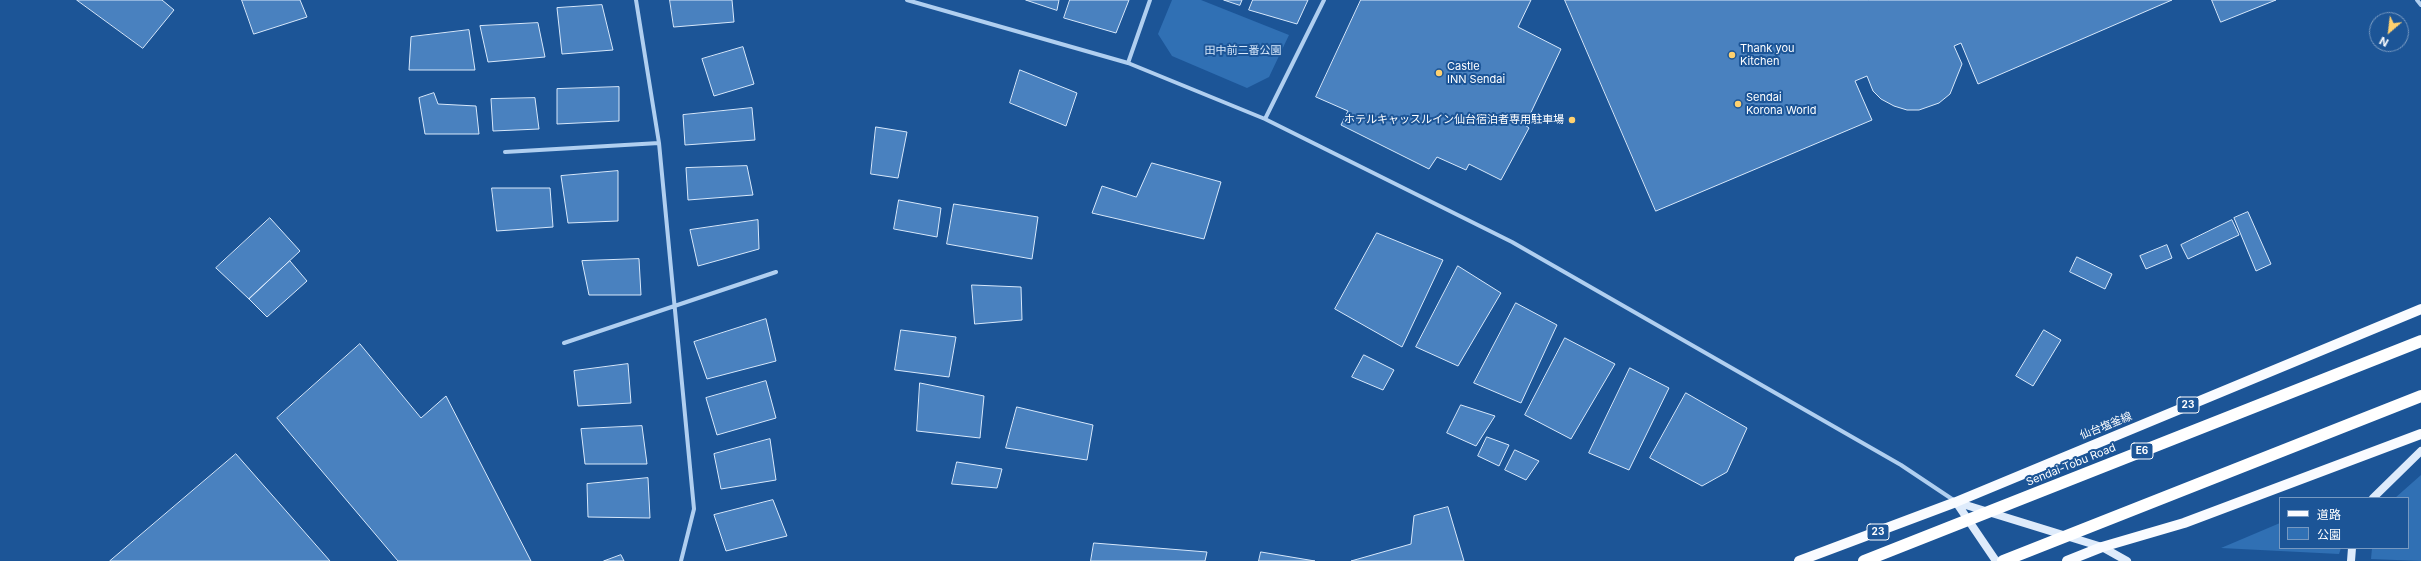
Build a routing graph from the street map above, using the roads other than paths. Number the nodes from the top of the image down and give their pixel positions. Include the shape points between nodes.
1 (636, 0) edge
2 (907, 0) edge
3 (1150, 0) edge
4 (1324, 0) edge
5 (2417, 0) edge
6 (2421, 5) edge
7 (1128, 63) junction
8 (1266, 119) junction
9 (660, 143) junction
10 (505, 152) dead end
11 (776, 272) dead end
12 (675, 306) junction
13 (2421, 309) edge
14 (2421, 341) edge
15 (564, 343) dead end
16 (2421, 396) edge
17 (2421, 434) edge
18 (2421, 451) edge
19 (2374, 497) edge
20 (1956, 502) junction
21 (2102, 547) junction
22 (2352, 549) edge
23 (681, 561) edge
24 (1799, 561) edge
25 (1864, 561) edge
26 (1996, 561) edge
27 (2003, 561) edge
28 (2067, 561) edge
29 (2127, 561) edge
30 (2351, 561) edge

1 - 9 street
2 - 7 street
3 - 7 street
4 - 8 street
5 - 6 street
7 - 8 street
8 - 20 street via 1512,242 1894,462
9 - 10 street
9 - 12 street
11 - 12 street
12 - 15 street
12 - 23 street via 694,509
13 - 20 main road, 仙台塩釜線 / 23
14 - 25 highway, Sendai-Tobu Road / E6, bridge
16 - 27 highway, bridge
17 - 21 main road via 2184,523
18 - 19 street
20 - 21 street
20 - 24 main road, 仙台塩釜線 / 23
20 - 26 street
21 - 28 main road
21 - 29 street
22 - 30 street

